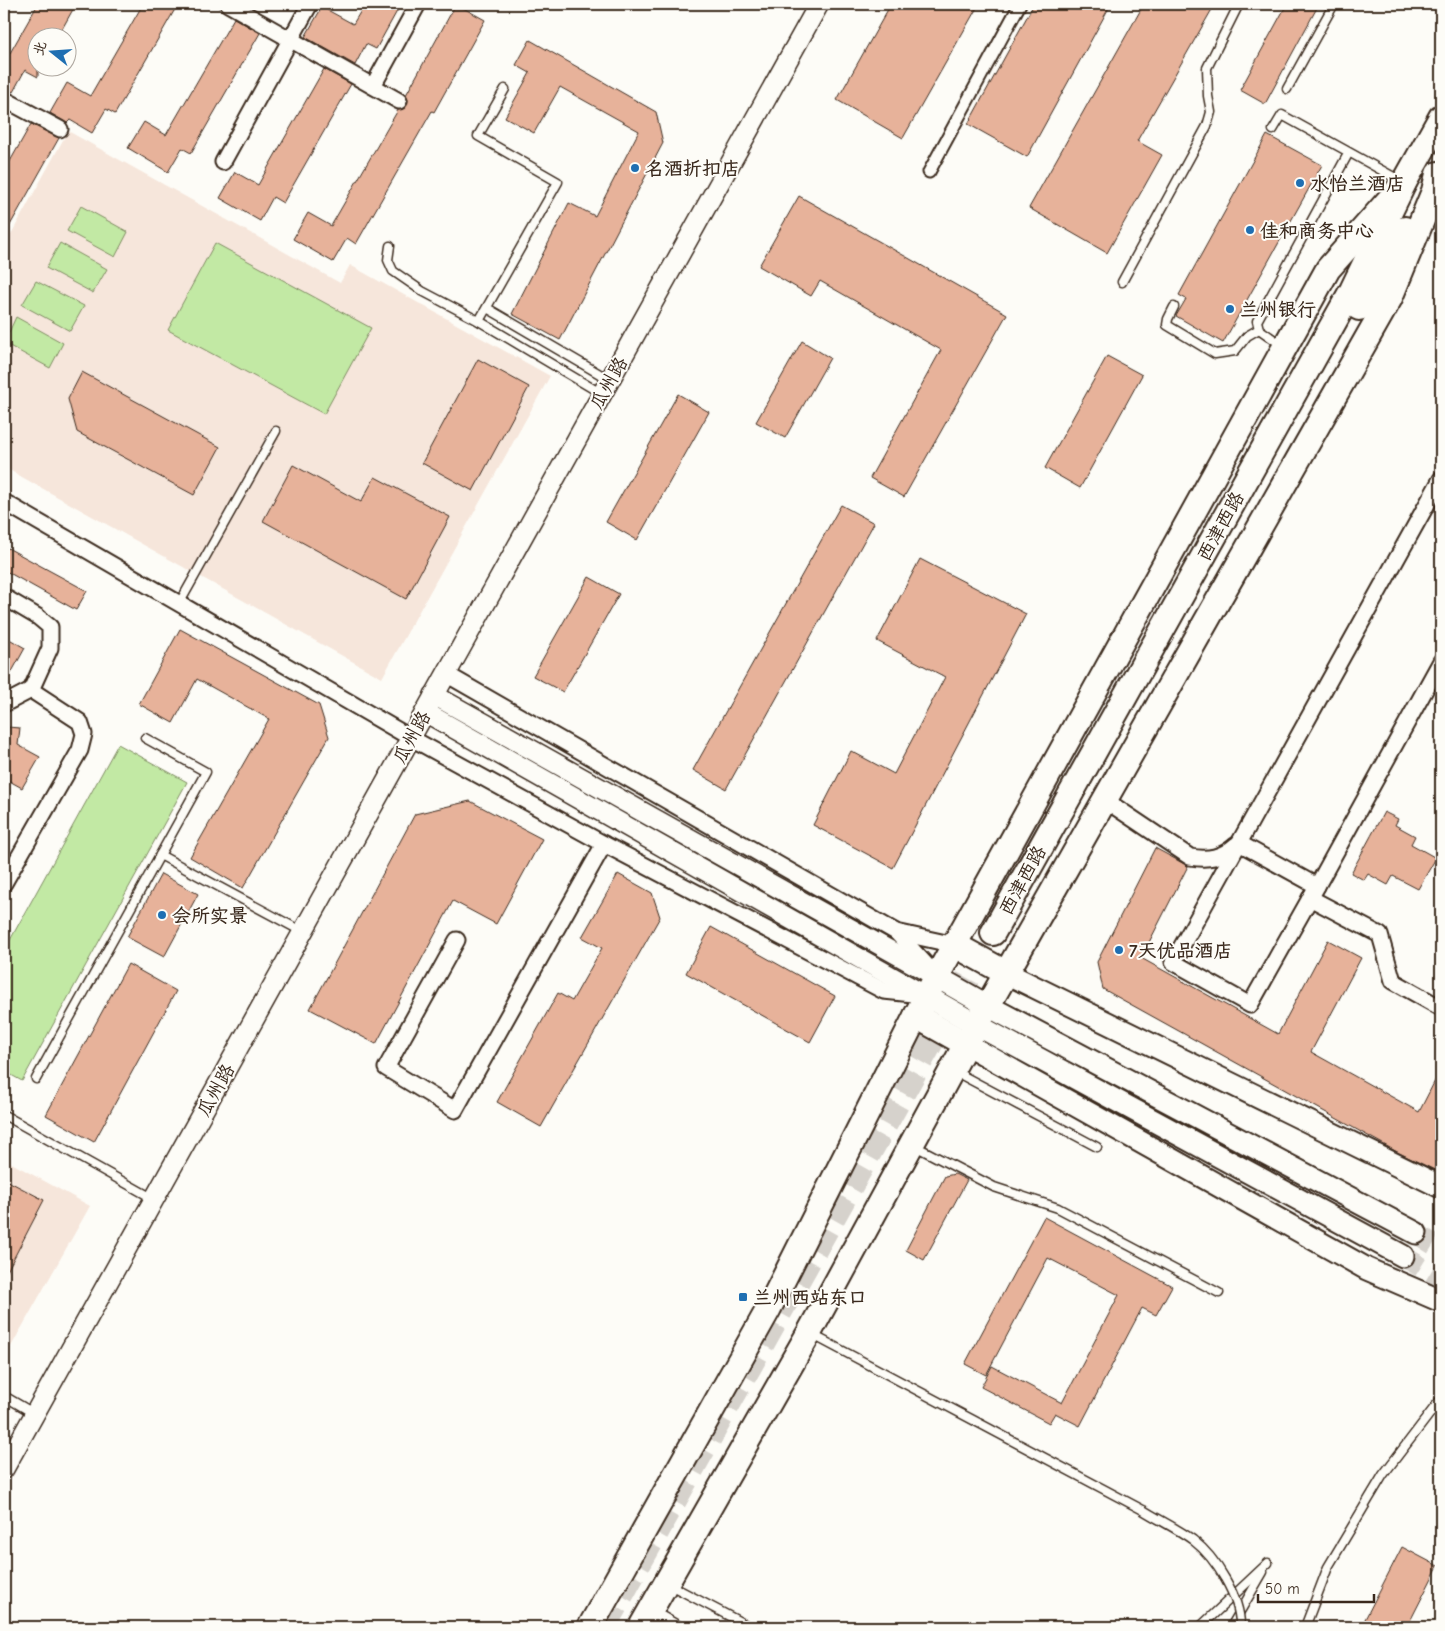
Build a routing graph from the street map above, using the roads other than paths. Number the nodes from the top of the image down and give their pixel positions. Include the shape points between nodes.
1 (228, 4) edge
2 (310, 4) edge
3 (418, 4) edge
4 (819, 4) edge
5 (1020, 4) edge
6 (1238, 4) edge
7 (1334, 4) edge
8 (290, 39) junction
9 (373, 86) junction
10 (505, 89) dead end
11 (1287, 89) dead end
12 (399, 101) dead end
13 (5, 102) edge
14 (1441, 117) edge
15 (60, 129) dead end
16 (1273, 130) dead end
17 (1348, 154) junction
18 (223, 162) dead end
19 (929, 172) dead end
20 (1439, 181) edge
21 (1404, 183) junction
22 (390, 246) dead end
23 (1122, 282) dead end
24 (1174, 307) dead end
25 (486, 308) junction
26 (479, 321) junction
27 (1259, 330) junction
28 (1285, 347) junction
29 (606, 387) junction
30 (276, 431) dead end
31 (1441, 479) edge
32 (4, 502) edge
33 (4, 597) edge
34 (179, 604) junction
35 (1441, 662) edge
36 (446, 674) junction
37 (31, 690) junction
38 (434, 695) junction
39 (4, 704) edge
40 (425, 712) junction
41 (145, 738) dead end
42 (411, 738) junction
43 (1105, 800) junction
44 (1239, 843) junction
45 (604, 844) junction
46 (160, 854) junction
47 (4, 883) edge
48 (1313, 892) junction
49 (303, 932) junction
50 (896, 932) junction
51 (457, 940) dead end
52 (955, 945) junction
53 (1006, 973) junction
54 (926, 996) junction
55 (1441, 1006) edge
56 (977, 1025) junction
57 (952, 1070) junction
58 (36, 1080) dead end
59 (4, 1116) edge
60 (912, 1144) junction
61 (1096, 1147) dead end
62 (1441, 1187) edge
63 (154, 1199) junction
64 (1416, 1233) tunnel mouth
65 (1403, 1256) tunnel mouth
66 (1219, 1293) dead end
67 (1441, 1301) edge
68 (809, 1333) junction
69 (4, 1396) edge
70 (1441, 1399) edge
71 (35, 1414) junction
72 (4, 1469) edge
73 (666, 1583) junction
74 (645, 1619) edge
75 (590, 1627) edge
76 (682, 1627) edge
77 (750, 1627) edge
78 (1200, 1627) edge
79 (1231, 1627) edge
80 (1240, 1627) edge
81 (1305, 1627) edge

1 - 8 street
2 - 8 street
3 - 9 street
4 - 29 street, 瓜州路
5 - 19 street
6 - 23 lane via 1207,68 1211,112 1207,126
7 - 11 lane
8 - 9 street
8 - 18 street
9 - 12 street
10 - 25 lane via 478,136 558,182
13 - 15 street
14 - 21 main road, 西津西路
16 - 17 lane via 1282,115
17 - 21 lane
17 - 27 lane via 1257,321
20 - 21 main road, 西津西路 via 1364,300 998,936 1352,290
20 - 43 main road via 1390,298
21 - 28 main road via 1328,269
22 - 26 lane via 388,260 393,271 422,291
24 - 27 lane via 1167,325 1215,354 1236,351 1247,336
25 - 26 lane
25 - 29 lane
26 - 29 lane
27 - 28 lane
28 - 52 main road
29 - 36 street, 瓜州路
30 - 34 lane
31 - 44 street
32 - 34 street
33 - 37 street via 50,627 50,648
34 - 42 street
35 - 48 street
36 - 38 street, 瓜州路
36 - 50 street
37 - 39 street
37 - 47 street via 80,722 84,734 80,750
38 - 40 street, 瓜州路
38 - 54 street
40 - 42 street, 瓜州路
40 - 54 street
41 - 46 lane via 206,772
42 - 45 street
42 - 49 street, 瓜州路
43 - 44 street via 1190,857 1203,860 1217,858
43 - 53 main road
44 - 48 street
44 - 48 street via 1173,962 1250,1005
45 - 51 street via 455,1110 386,1068
45 - 54 street via 884,991
46 - 49 lane
46 - 58 lane
48 - 55 street via 1380,935 1393,980
49 - 63 street, 瓜州路
50 - 52 street
50 - 54 street
52 - 53 main road
52 - 54 main road
53 - 56 main road
53 - 62 main road
54 - 56 main road
54 - 56 main road
54 - 75 main road via 768,1310
56 - 57 main road
56 - 64 main road
56 - 65 main road
56 - 67 main road via 1367,1269
57 - 60 main road
57 - 61 lane
59 - 63 lane
60 - 66 lane via 994,1187 1058,1208
60 - 68 main road
63 - 71 street, 瓜州路
68 - 73 main road
68 - 80 lane, bridge via 1143,1510 1194,1541 1229,1585 1240,1614
69 - 71 lane
70 - 81 lane via 1383,1475 1328,1566
71 - 72 street, 瓜州路
73 - 74 main road
73 - 77 lane
74 - 76 lane
78 - 79 lane via 1268,1563

